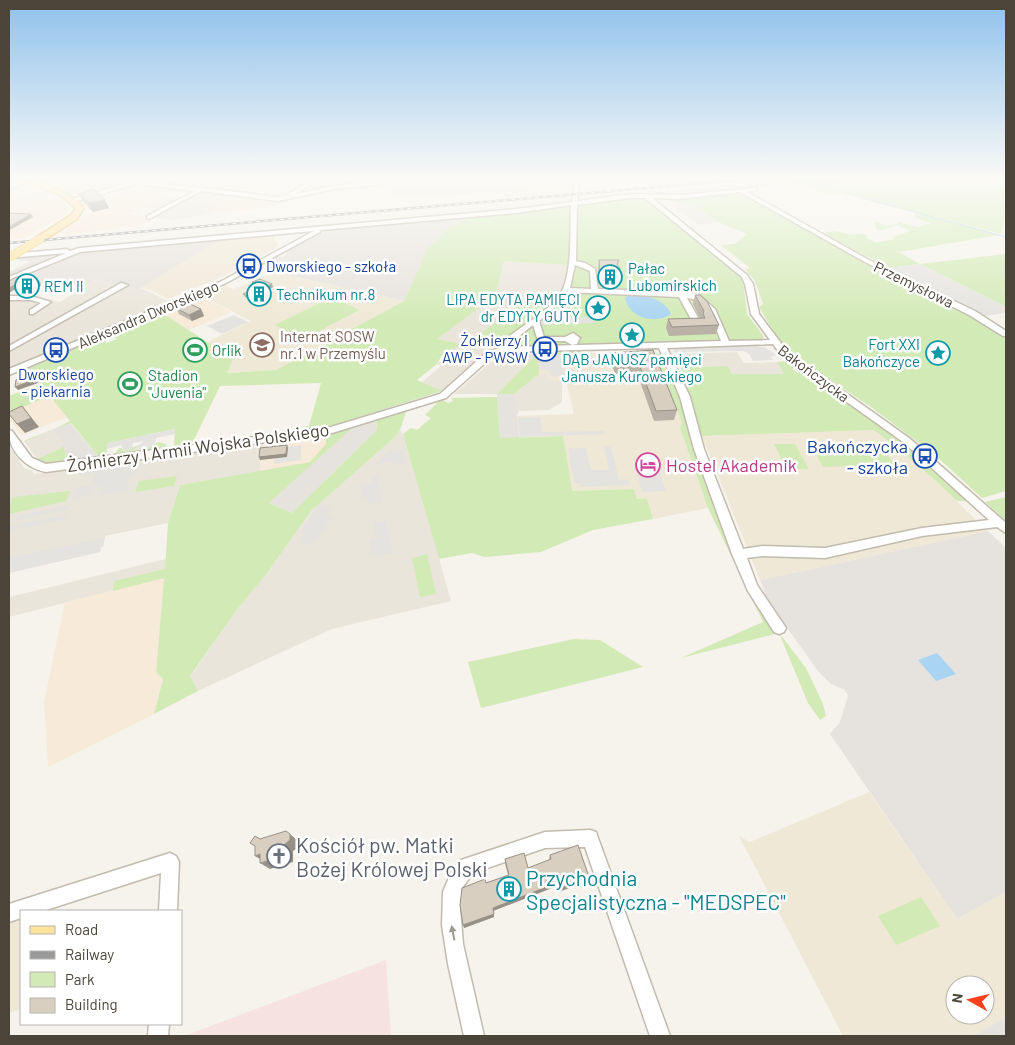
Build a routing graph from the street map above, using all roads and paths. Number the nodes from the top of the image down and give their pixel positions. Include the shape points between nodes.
1 (57, 228) edge
2 (324, 228) joint
3 (572, 228) edge
4 (685, 228) edge
5 (808, 228) edge
6 (301, 230) junction
7 (291, 231) junction
8 (308, 236) junction
9 (284, 249) junction
10 (79, 250) junction
11 (50, 252) junction
12 (9, 257) edge
13 (51, 261) junction
14 (571, 262) junction
15 (9, 279) edge
16 (124, 286) dead end
17 (595, 287) junction
18 (566, 290) junction
19 (681, 294) junction
20 (9, 298) edge
21 (33, 312) dead end
22 (533, 320) junction
23 (696, 321) edge
24 (1006, 334) edge
25 (707, 337) dead end
26 (566, 339) dead end
27 (724, 340) junction
28 (774, 342) junction
29 (662, 345) junction
30 (500, 348) junction
31 (9, 349) edge
32 (9, 372) edge
33 (9, 433) edge
34 (12, 443) edge
35 (1003, 526) edge
36 (738, 554) junction
37 (779, 628) dead end
38 (168, 910) edge
39 (9, 913) edge
40 (474, 1036) edge
41 (660, 1036) edge

1 - 12 main road, bridge
2 - 6 street
2 - 8 street, Aleksandra Dworskiego
3 - 14 street
4 - 28 street, Bakończycka via 745,276 755,314
5 - 24 street, Przemysłowa
6 - 7 street
6 - 8 street via 309,232
7 - 9 street
7 - 10 street
8 - 9 street, Aleksandra Dworskiego
9 - 32 street, Aleksandra Dworskiego via 224,282
10 - 11 street
10 - 13 street
11 - 12 street
11 - 13 street via 54,256
13 - 15 street
14 - 17 street via 591,268
14 - 18 street
16 - 31 street
17 - 18 street
17 - 19 street
18 - 22 street, Żołnierzy I Armii Wojska Polskiego via 561,298
19 - 23 street
19 - 27 street via 698,297 711,309
20 - 21 street via 47,302
22 - 26 street via 540,338
22 - 30 street, Żołnierzy I Armii Wojska Polskiego
25 - 27 street
27 - 28 street
27 - 29 street
28 - 35 street, Bakończycka via 789,358 921,452
29 - 30 street
29 - 36 street via 685,397 698,449
30 - 34 street, Żołnierzy I Armii Wojska Polskiego via 443,396 320,432 46,468 30,464
33 - 34 street, Żołnierzy I Armii Wojska Polskiego
35 - 36 street via 922,532 825,553
36 - 37 street via 752,587
38 - 39 street via 170,862
40 -> 41 street via 450,922 452,891 459,876 467,866 545,840 590,838

